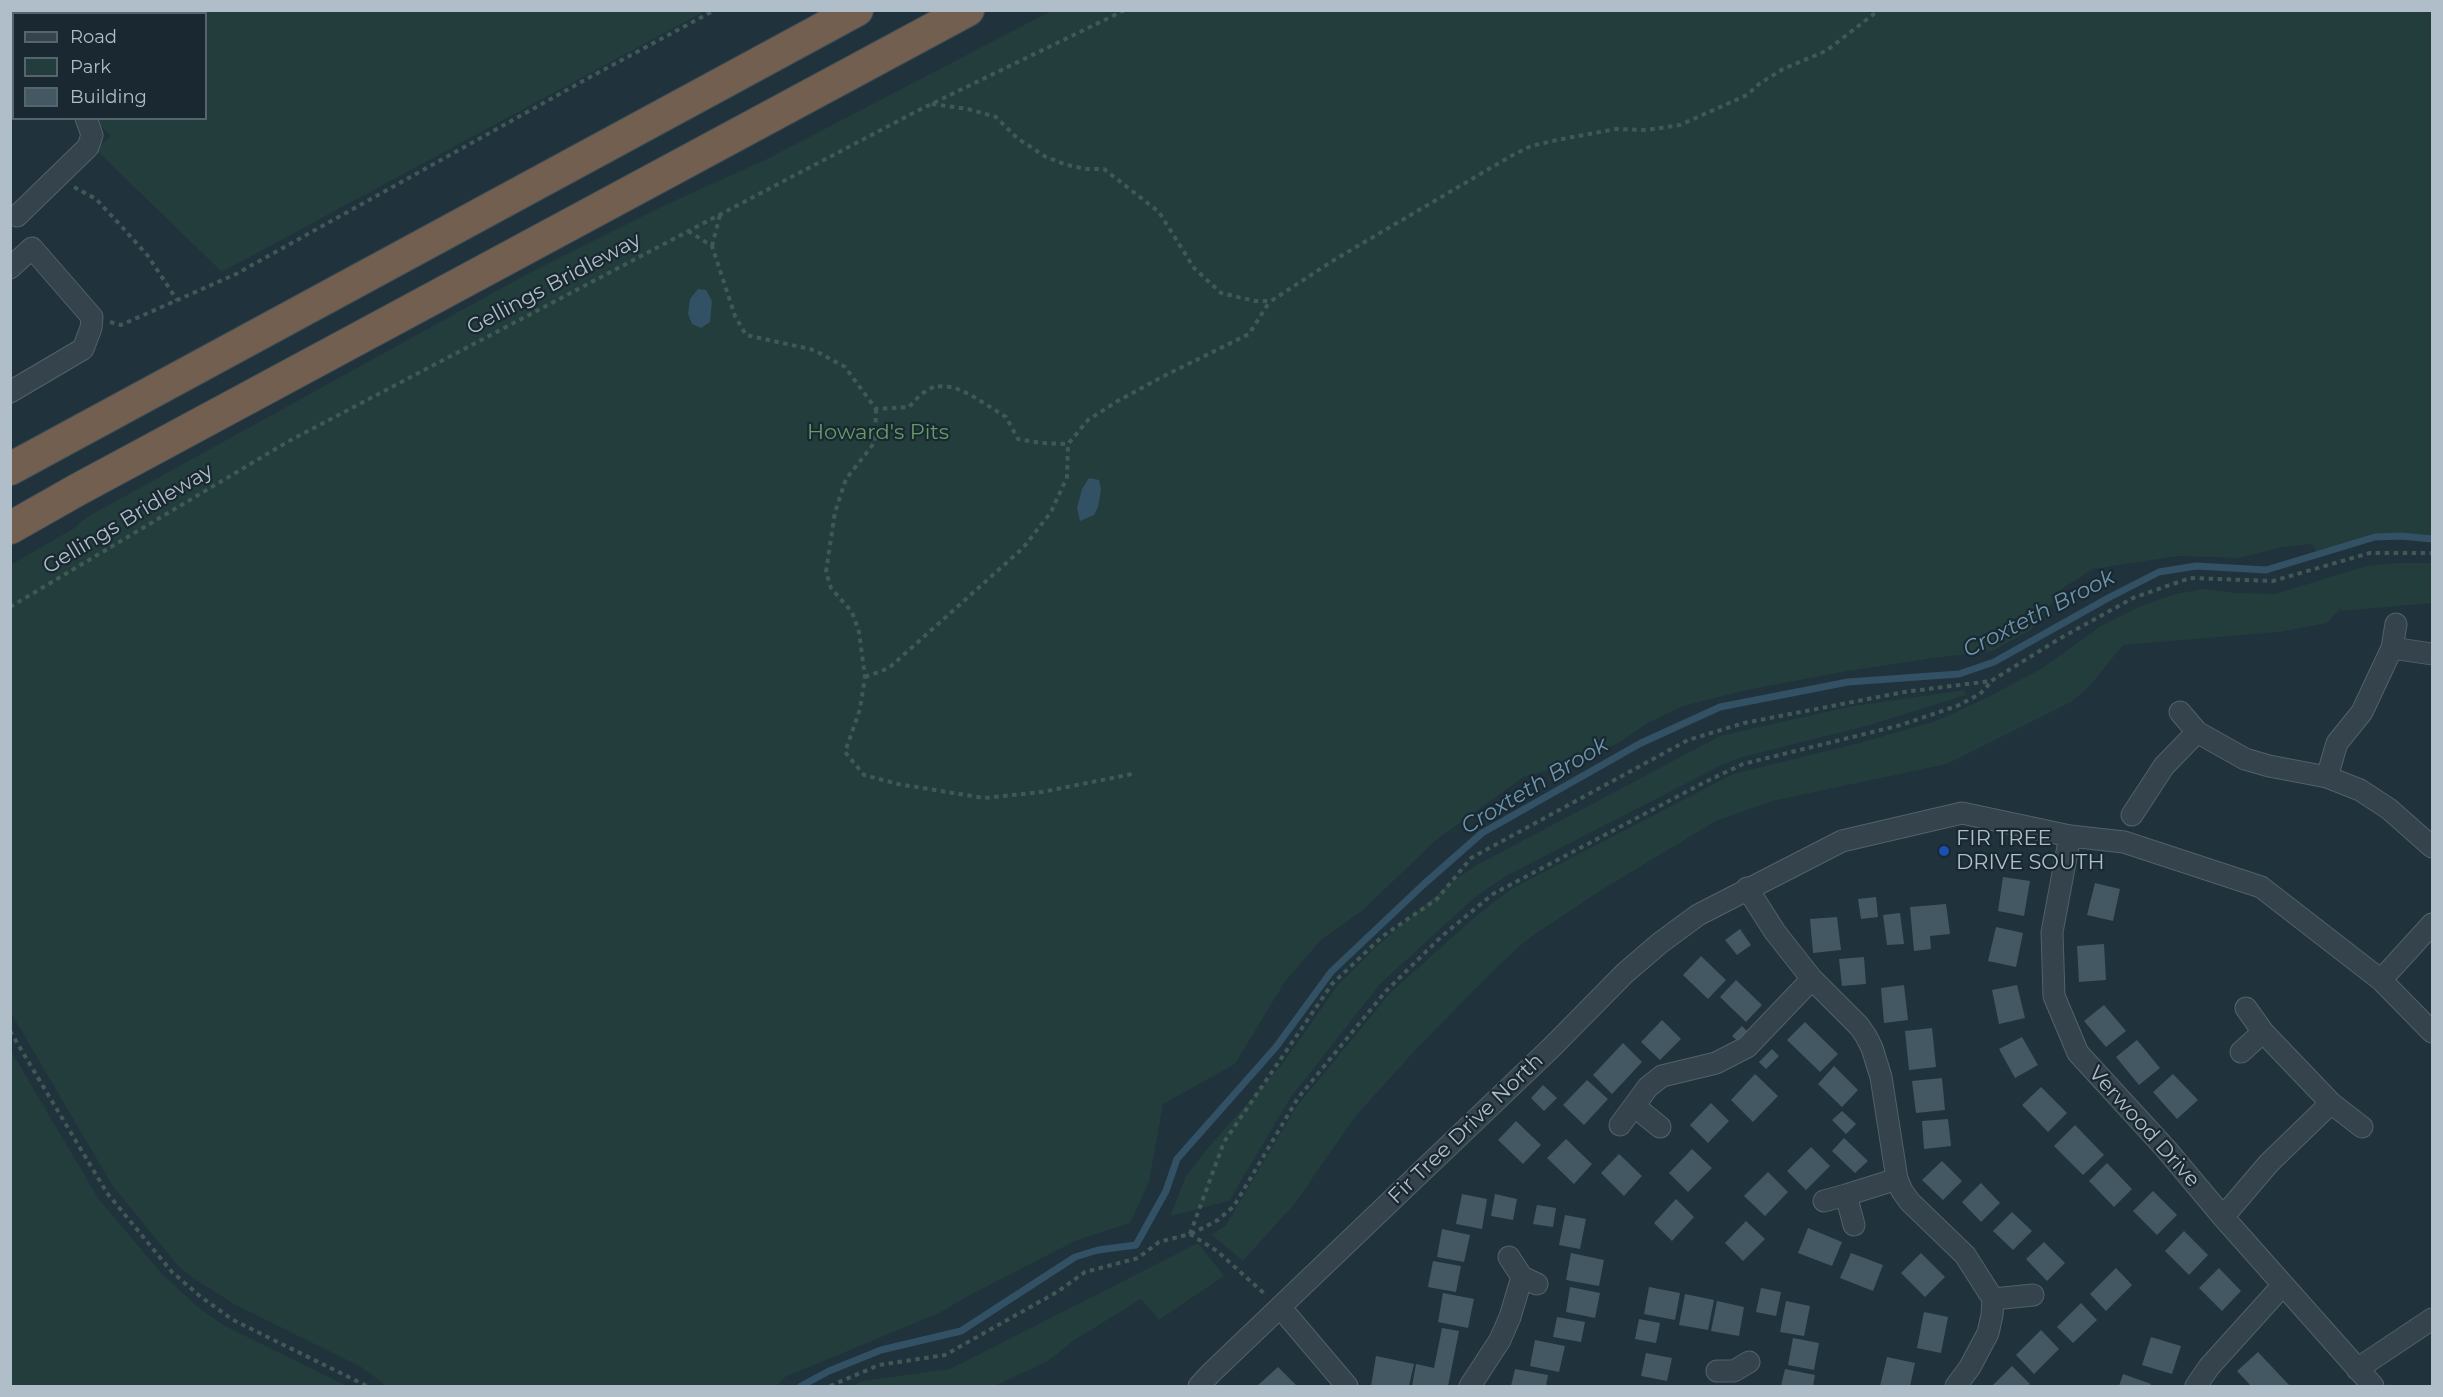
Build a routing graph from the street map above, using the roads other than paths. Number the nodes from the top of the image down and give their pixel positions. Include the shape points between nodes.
1 (856, 10) edge
2 (968, 10) edge
3 (87, 120) edge
4 (14, 213) edge
5 (32, 248) junction
6 (10, 268) edge
7 (10, 392) edge
8 (10, 469) edge
9 (10, 528) edge
10 (2396, 624) dead end
11 (2392, 648) junction
12 (2433, 654) edge
13 (2180, 712) dead end
14 (2197, 732) junction
15 (2327, 777) junction
16 (2132, 815) dead end
17 (2070, 836) junction
18 (2433, 847) edge
19 (1747, 888) junction
20 (2433, 924) edge
21 (1812, 979) junction
22 (2381, 980) junction
23 (2246, 1008) dead end
24 (2263, 1032) junction
25 (2433, 1032) edge
26 (2241, 1052) dead end
27 (2331, 1103) junction
28 (1634, 1106) junction
29 (1620, 1125) dead end
30 (1660, 1127) dead end
31 (2362, 1127) dead end
32 (1897, 1179) junction
33 (1846, 1195) junction
34 (1824, 1201) dead end
35 (2223, 1217) junction
36 (1854, 1225) dead end
37 (1509, 1257) dead end
38 (2283, 1285) junction
39 (2033, 1295) dead end
40 (1993, 1299) junction
41 (1280, 1307) junction
42 (2433, 1319) edge
43 (2357, 1369) junction
44 (1199, 1386) edge
45 (1347, 1386) edge
46 (1470, 1386) edge
47 (1956, 1386) edge
48 (2196, 1386) edge
49 (2373, 1386) edge

1 - 8 highway
2 - 9 highway
3 - 4 street via 92,141
4 - 5 street via 29,234
5 - 6 street
5 - 7 street via 92,317 91,328 83,349
10 - 11 street
11 - 12 street
11 - 15 street via 2361,712 2337,743
13 - 14 street
14 - 15 street via 2245,759
14 - 16 street via 2164,766
15 - 18 street via 2360,790 2389,809
17 - 19 street via 1962,813 1842,841
17 - 22 street via 2124,842 2261,887
17 - 35 street, Verwood Drive via 2052,932 2054,996 2078,1053
19 - 21 street
19 - 41 street, Fir Tree Drive North via 1698,915 1625,973
20 - 22 street
21 - 28 street via 1748,1047 1716,1063 1662,1076
21 - 32 street via 1858,1026 1872,1048 1881,1077
22 - 25 street
23 - 24 street
24 - 26 street
24 - 27 street
27 - 31 street
27 - 35 street via 2269,1163
28 - 29 street
28 - 30 street
32 - 33 street
32 - 40 street via 1910,1202 1965,1255
33 - 34 street
33 - 36 street
35 - 38 street, Verwood Drive
37 - 46 street via 1529,1281 1500,1340
38 - 43 street, Verwood Drive
38 - 48 street
39 - 40 street
40 - 47 street via 1988,1333
41 - 44 street, Fir Tree Drive North
41 - 45 street
42 - 43 street
43 - 49 street, Verwood Drive

